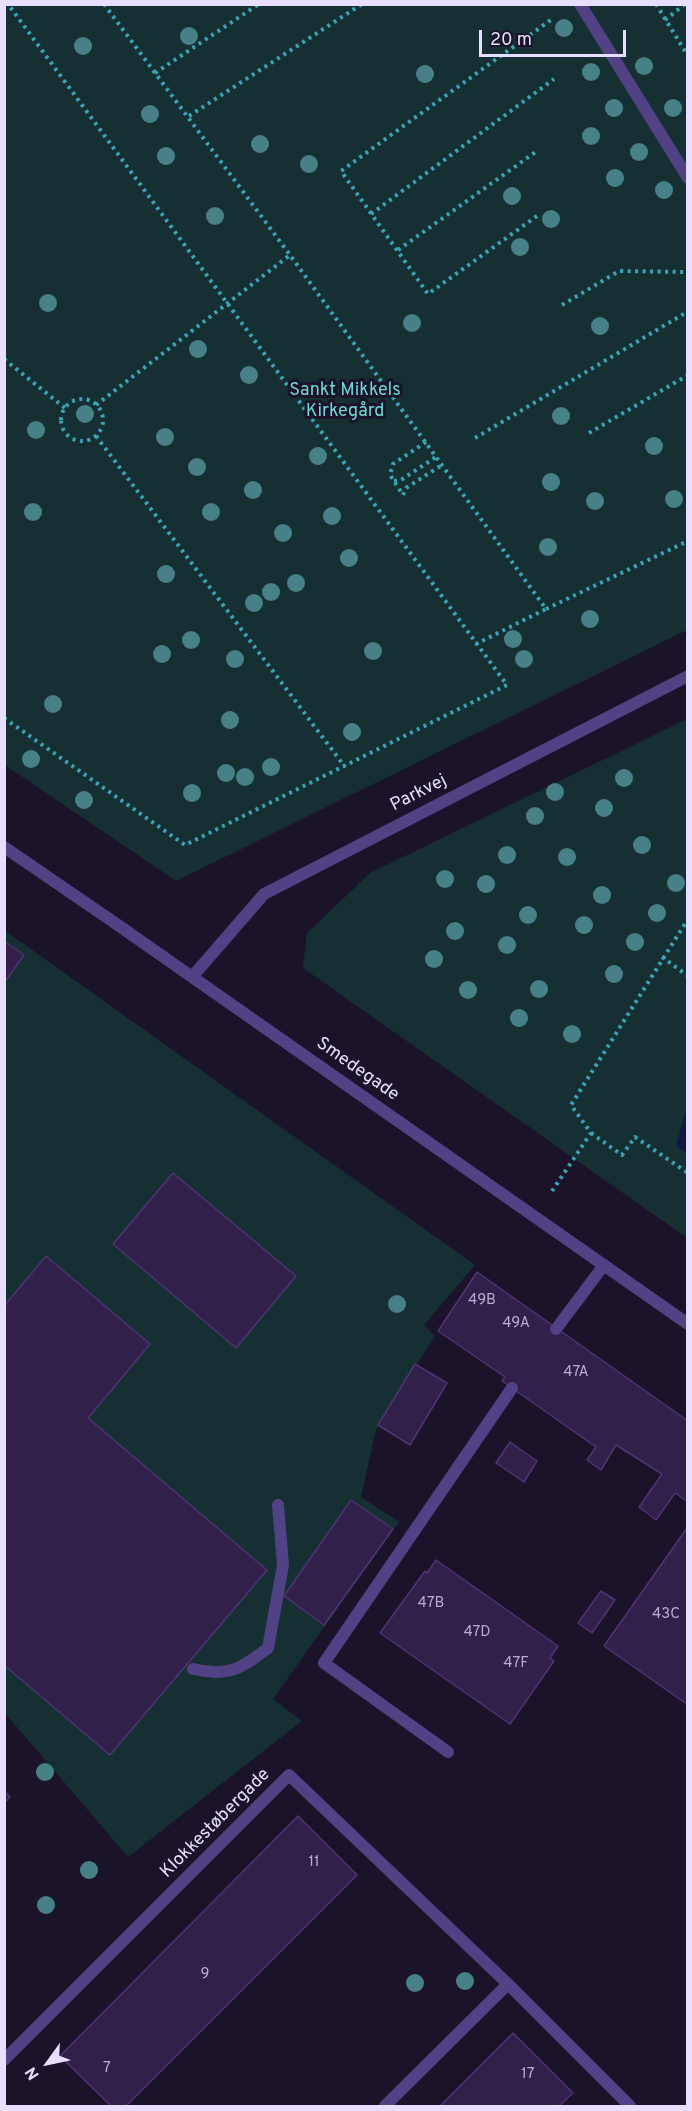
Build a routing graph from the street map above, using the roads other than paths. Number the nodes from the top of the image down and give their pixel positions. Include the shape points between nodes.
1 (580, 4) edge
2 (687, 178) edge
3 (687, 676) edge
4 (4, 847) edge
5 (192, 977) junction
6 (604, 1265) junction
7 (687, 1324) edge
8 (556, 1329) dead end
9 (512, 1388) dead end
10 (278, 1505) dead end
11 (193, 1670) dead end
12 (448, 1752) dead end
13 (508, 1984) junction
14 (4, 2060) edge
15 (385, 2106) edge
16 (630, 2106) edge

1 - 2 street
3 - 5 street, Parkvej via 264,894
4 - 5 street, Smedegade
5 - 6 street, Smedegade
6 - 7 street, Smedegade
6 - 8 street
9 - 12 street via 324,1663
10 - 11 street via 283,1565 268,1648 234,1669 215,1674
13 - 14 street, Klokkestøbergade via 290,1775
13 - 15 street
13 - 16 street, Klokkestøbergade

